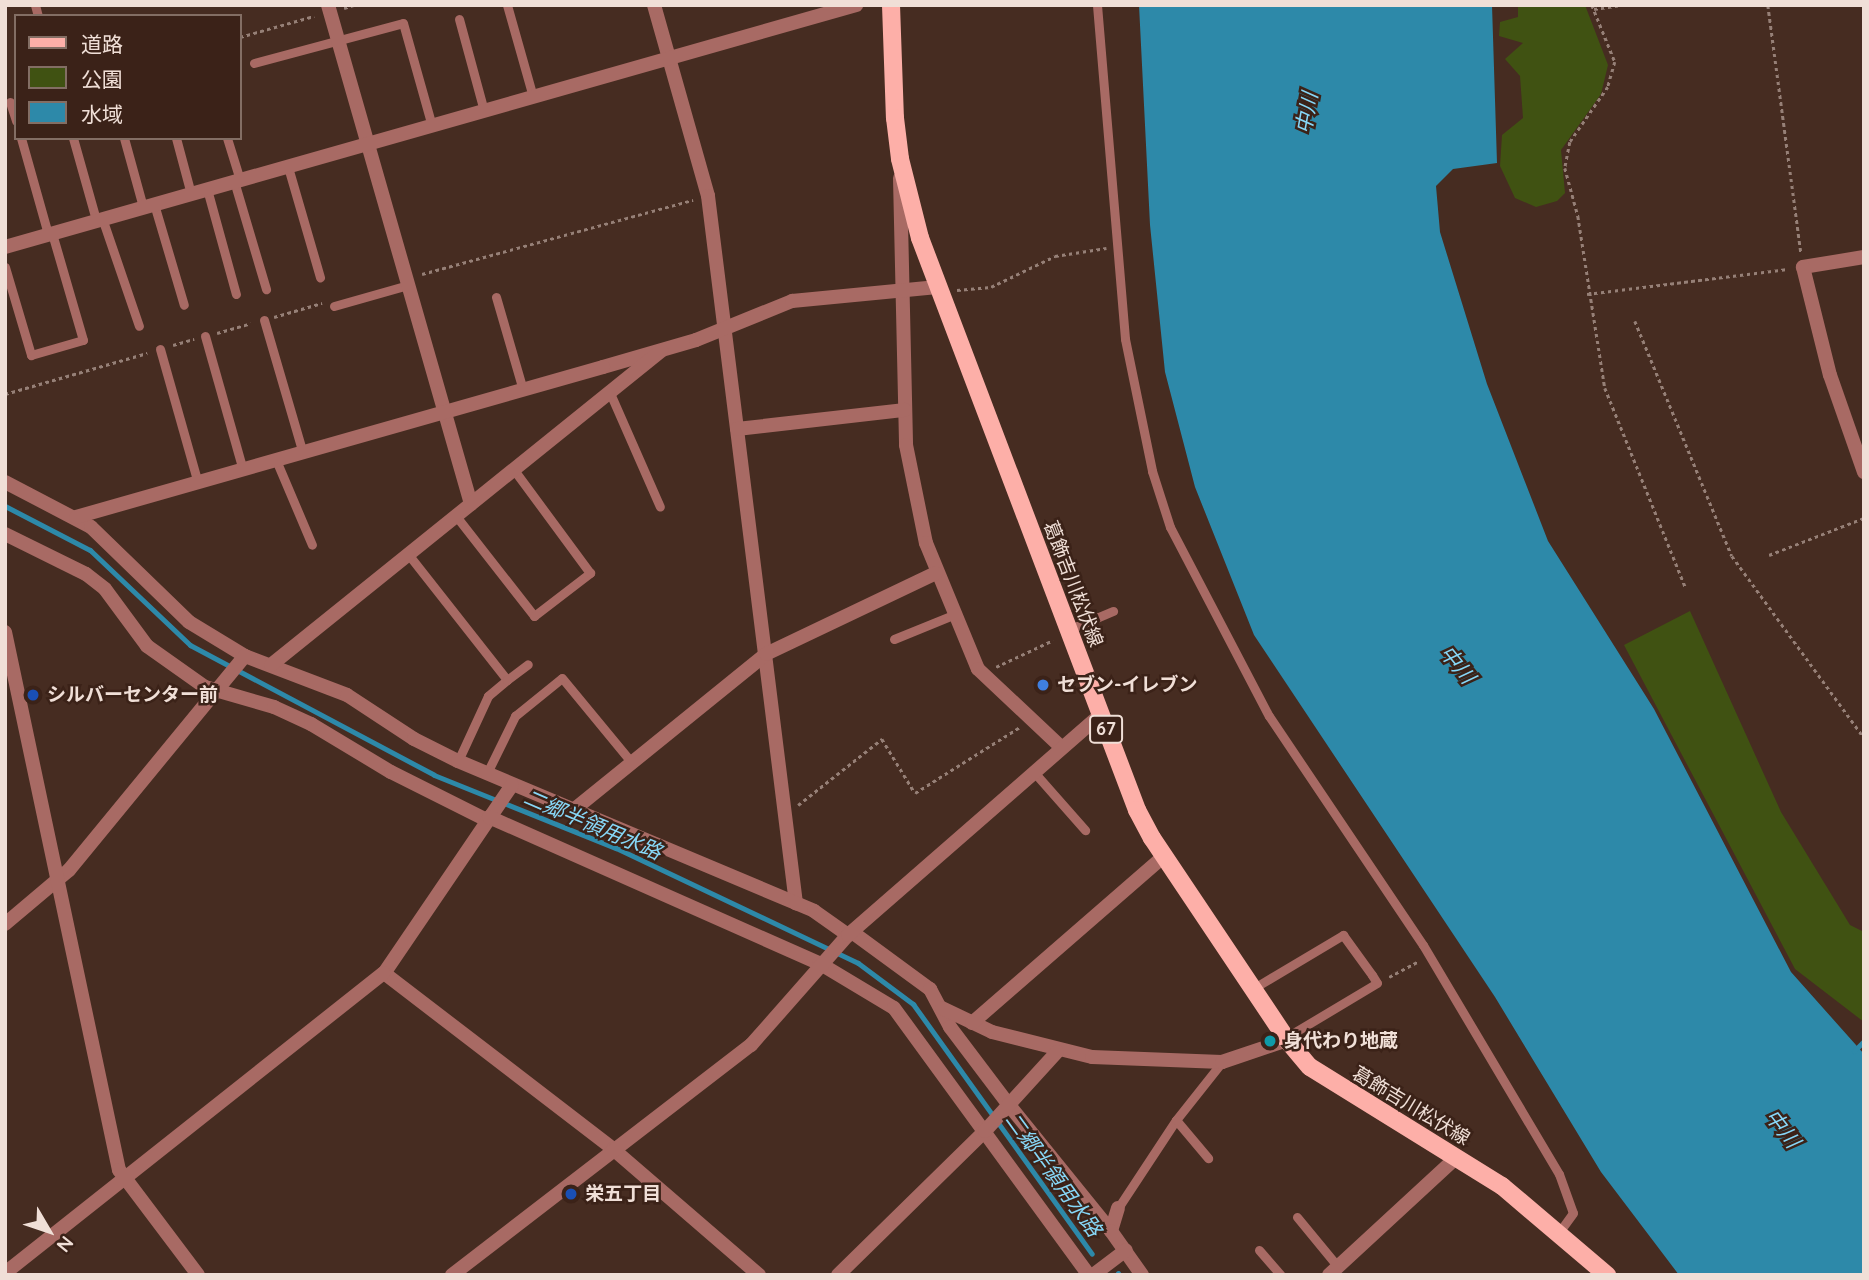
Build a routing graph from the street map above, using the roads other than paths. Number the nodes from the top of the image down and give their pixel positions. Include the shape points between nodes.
1 (508, 5) edge
2 (654, 5) edge
3 (856, 5) edge
4 (891, 5) edge
5 (1097, 5) edge
6 (329, 8) edge
7 (459, 19) dead end
8 (338, 40) junction
9 (670, 58) junction
10 (254, 63) dead end
11 (533, 97) junction
12 (10, 102) dead end
13 (484, 111) junction
14 (14, 115) edge
15 (432, 126) junction
16 (22, 140) edge
17 (74, 140) edge
18 (125, 140) edge
19 (177, 140) edge
20 (227, 140) edge
21 (367, 145) junction
22 (900, 159) junction
23 (288, 167) junction
24 (237, 181) junction
25 (207, 189) junction
26 (191, 194) junction
27 (148, 206) junction
28 (99, 219) junction
29 (50, 233) junction
30 (5, 247) edge
31 (1864, 257) edge
32 (5, 267) edge
33 (320, 277) dead end
34 (408, 285) junction
35 (267, 289) dead end
36 (938, 289) junction
37 (901, 291) junction
38 (236, 294) dead end
39 (496, 297) dead end
40 (184, 305) dead end
41 (334, 306) dead end
42 (264, 320) dead end
43 (139, 326) dead end
44 (725, 329) junction
45 (205, 336) dead end
46 (160, 349) dead end
47 (661, 351) junction
48 (523, 390) junction
49 (610, 393) junction
50 (905, 410) junction
51 (444, 412) junction
52 (737, 429) junction
53 (303, 453) junction
54 (276, 460) junction
55 (243, 470) junction
56 (514, 470) junction
57 (1864, 472) edge
58 (5, 482) edge
59 (198, 483) junction
60 (471, 504) junction
61 (660, 507) dead end
62 (456, 516) junction
63 (76, 517) junction
64 (5, 534) edge
65 (312, 545) dead end
66 (408, 554) junction
67 (936, 573) junction
68 (1113, 611) dead end
69 (953, 615) junction
70 (1069, 631) junction
71 (5, 632) edge
72 (894, 639) dead end
73 (766, 654) junction
74 (245, 656) junction
75 (528, 664) dead end
76 (271, 665) junction
77 (508, 680) junction
78 (213, 691) junction
79 (1100, 715) junction
80 (1061, 747) junction
81 (458, 761) junction
82 (632, 763) junction
83 (1033, 771) junction
84 (487, 773) junction
85 (512, 785) junction
86 (572, 812) junction
87 (489, 817) junction
88 (1084, 830) dead end
89 (1163, 857) junction
90 (59, 881) junction
91 (796, 904) junction
92 (5, 924) edge
93 (850, 933) junction
94 (819, 963) junction
95 (384, 973) junction
96 (1254, 988) junction
97 (942, 1008) junction
98 (972, 1023) junction
99 (1286, 1039) junction
100 (1057, 1052) junction
101 (1222, 1062) junction
102 (1009, 1105) junction
103 (1176, 1120) junction
104 (985, 1130) junction
105 (613, 1149) junction
106 (1208, 1158) dead end
107 (1455, 1158) junction
108 (123, 1179) junction
109 (1118, 1208) joint
110 (1297, 1217) dead end
111 (1111, 1231) junction
112 (1560, 1231) junction
113 (1126, 1250) junction
114 (1259, 1250) dead end
115 (1336, 1271) edge
116 (5, 1273) edge
117 (198, 1275) edge
118 (452, 1275) edge
119 (759, 1275) edge
120 (838, 1275) edge
121 (1091, 1275) edge
122 (1142, 1275) edge
123 (1281, 1275) edge
124 (1607, 1275) edge

1 - 11 lane
2 - 9 street
3 - 9 street
4 - 22 main road, 葛飾吉川松伏線 / 67
5 - 112 lane via 1125,339 1152,471 1174,537 1269,716 1429,955 1559,1174 1573,1213
6 - 8 street
7 - 13 lane
8 - 10 lane
8 - 15 lane via 403,23
8 - 21 street
9 - 11 street
9 - 44 street via 708,196
11 - 13 street
12 - 14 lane
13 - 15 street
15 - 21 street
16 - 29 lane
17 - 28 lane
18 - 27 lane
19 - 26 lane
20 - 24 lane
21 - 23 street
21 - 34 street
22 - 36 main road, 葛飾吉川松伏線 / 67
22 - 37 street
23 - 24 street
23 - 33 lane
24 - 25 street
24 - 35 lane
25 - 26 street
25 - 38 lane
26 - 27 street
27 - 28 street
27 - 40 lane
28 - 29 street
28 - 43 lane
29 - 30 street
29 - 32 lane via 83,340 31,355
31 - 57 street via 1803,267 1830,376
34 - 41 lane
34 - 51 street
36 - 37 street
36 - 70 main road, 葛飾吉川松伏線 / 67
37 - 44 street via 792,301
37 - 50 street
39 - 48 lane
42 - 53 lane
44 - 47 street
44 - 52 street
45 - 55 lane
46 - 59 lane
47 - 48 street
47 - 49 street
48 - 51 street
49 - 56 street
49 - 61 lane
50 - 52 street
50 - 67 street via 906,445
51 - 53 street
51 - 60 street
52 - 73 street
53 - 54 street
54 - 55 street
54 - 65 lane
55 - 59 street
56 - 60 street
56 - 62 lane via 590,573 534,616
58 - 63 street
59 - 63 street
60 - 62 street
62 - 66 street
63 - 74 street via 118,548 189,622
64 - 78 street via 86,574 105,589 147,646
66 - 76 street
66 - 77 lane
67 - 69 street
67 - 73 street
68 - 70 lane
69 - 72 lane
69 - 80 street via 982,674
70 - 79 main road, 葛飾吉川松伏線 / 67
71 - 90 street
73 - 82 street
73 - 91 street
74 - 76 street
74 - 78 street
75 - 77 lane
76 - 81 street via 347,695 414,739
77 - 81 lane via 488,696
78 - 87 street via 274,707 391,772
78 - 90 street
79 - 80 street
79 - 89 main road, 葛飾吉川松伏線 / 67 via 1137,810
80 - 83 street
81 - 84 street
82 - 84 lane via 562,678 515,716
82 - 86 street
83 - 88 lane
83 - 93 street
84 - 85 street
85 - 86 street
85 - 87 street
86 - 91 street via 672,849
87 - 94 street
87 - 95 street
89 - 96 main road, 葛飾吉川松伏線 / 67
89 - 98 street
90 - 92 street
90 - 108 street
91 - 93 street
93 - 94 street
93 - 97 street via 918,978
94 - 104 street via 901,1013
94 - 105 street via 751,1045
95 - 105 street
95 - 108 street
96 - 99 main road, 葛飾吉川松伏線 / 67
96 - 99 lane via 1343,935 1377,983
97 - 98 street
97 - 102 street via 950,1027
98 - 100 street
99 - 101 street
99 - 107 main road, 葛飾吉川松伏線 / 67 via 1326,1080
100 - 101 street
100 - 102 street
101 - 103 lane
102 - 104 street
102 - 111 street
103 - 106 lane
103 - 109 lane
104 - 120 street
104 - 121 street
105 - 118 street
105 - 119 street
107 - 112 main road, 葛飾吉川松伏線 / 67
107 - 115 street
108 - 116 street
108 - 117 street
109 - 111 street
110 - 115 lane
111 - 113 street
112 - 124 main road, 葛飾吉川松伏線 / 67
113 - 121 street
113 - 122 street
114 - 123 lane

